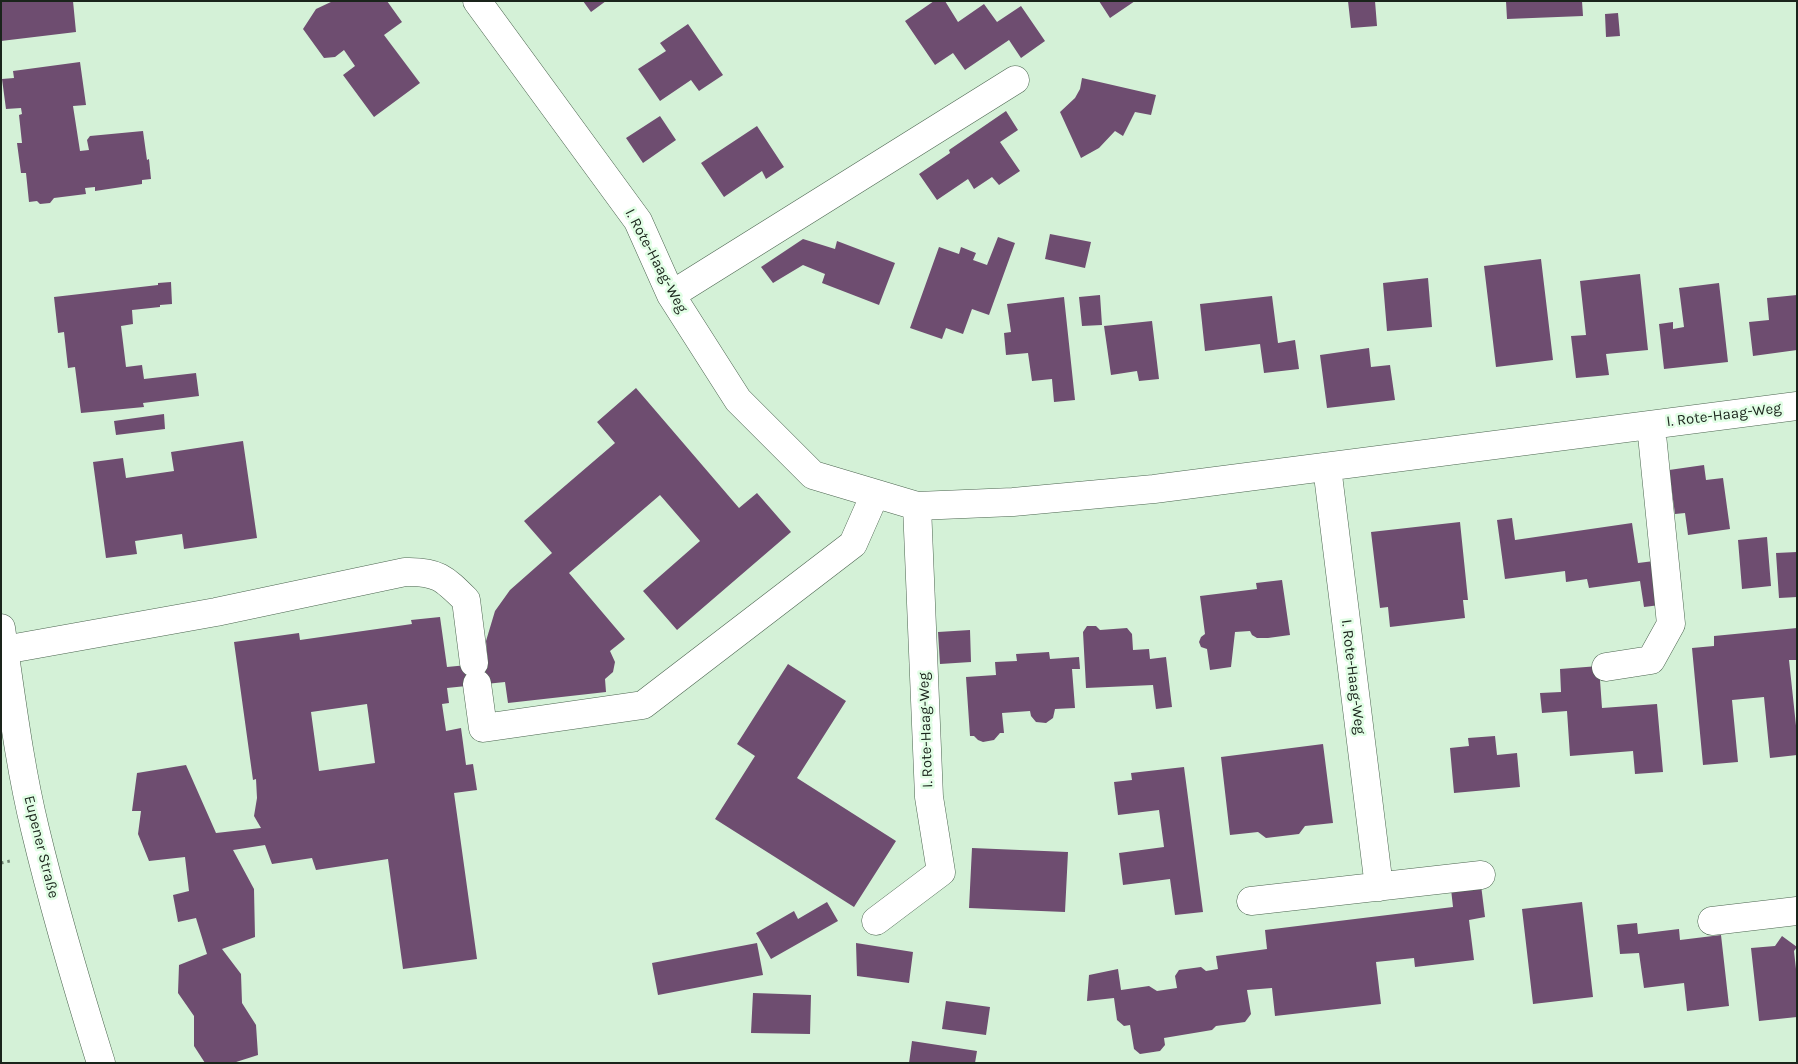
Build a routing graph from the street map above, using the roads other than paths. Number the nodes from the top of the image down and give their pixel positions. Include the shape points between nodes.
1 (478, 1) edge
2 (1015, 80) dead end
3 (671, 295) junction
4 (1797, 406) edge
5 (1651, 425) junction
6 (1327, 467) junction
7 (875, 494) junction
8 (917, 506) junction
9 (3, 639) edge
10 (1606, 667) dead end
11 (1481, 875) dead end
12 (1379, 887) junction
13 (1251, 901) dead end
14 (1797, 911) edge
15 (1712, 921) dead end
16 (876, 922) dead end
17 (101, 1063) edge

1 - 3 street, I. Rote-Haag-Weg via 638,221
2 - 3 street
3 - 7 street, I. Rote-Haag-Weg via 738,400 813,475
4 - 5 street, I. Rote-Haag-Weg
5 - 6 street, I. Rote-Haag-Weg
5 - 10 street, I. Rote-Haag-Weg via 1671,624 1651,660
6 - 8 street, I. Rote-Haag-Weg via 1092,496
6 - 12 street, I. Rote-Haag-Weg
7 - 8 street, I. Rote-Haag-Weg
7 - 9 street via 853,544 643,705 483,728 466,600 440,577 424,572 404,572 216,612
8 - 16 street, I. Rote-Haag-Weg via 929,797 941,872
9 - 17 street, Eupener Straße via 16,731 35,828
11 - 12 street
12 - 13 street
14 - 15 street

